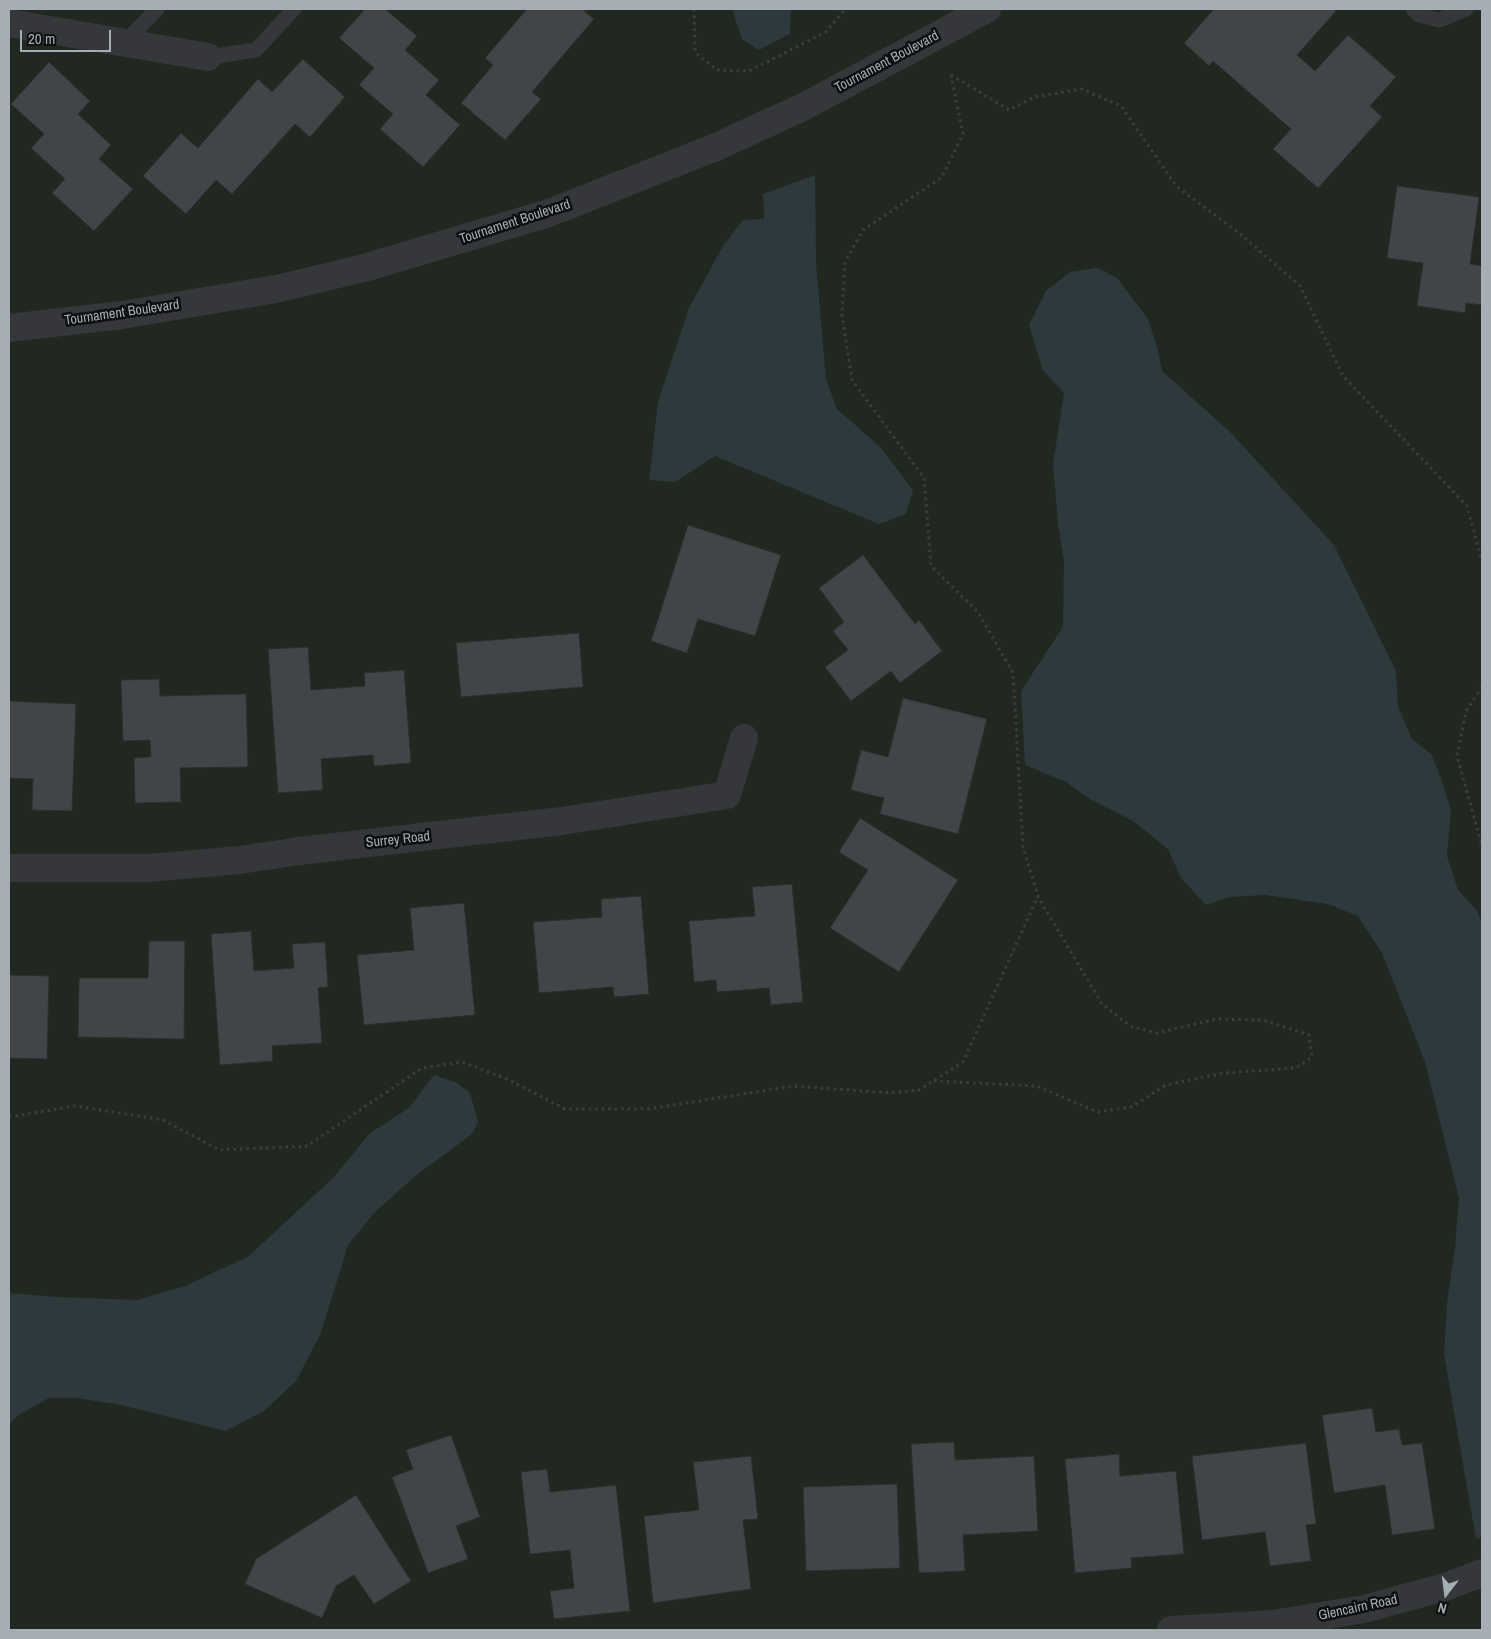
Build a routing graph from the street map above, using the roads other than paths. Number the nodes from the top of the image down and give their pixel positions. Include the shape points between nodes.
1 (157, 9) edge
2 (294, 9) edge
3 (987, 9) edge
4 (1413, 9) edge
5 (1466, 9) edge
6 (9, 23) edge
7 (124, 43) junction
8 (208, 57) joint
9 (9, 328) edge
10 (744, 738) dead end
11 (9, 868) edge
12 (1482, 1573) edge
13 (1171, 1630) edge

1 - 7 lane
2 - 8 lane via 256,50
3 - 9 street, Tournament Boulevard via 803,107 716,147 549,213 364,268 276,289 122,315
4 - 5 lane via 1419,15 1439,20
6 - 7 street
7 - 8 street
10 - 11 street, Surrey Road via 727,795 562,821 240,860 148,868
12 - 13 street, Glencairn Road via 1445,1587 1364,1609 1273,1624

